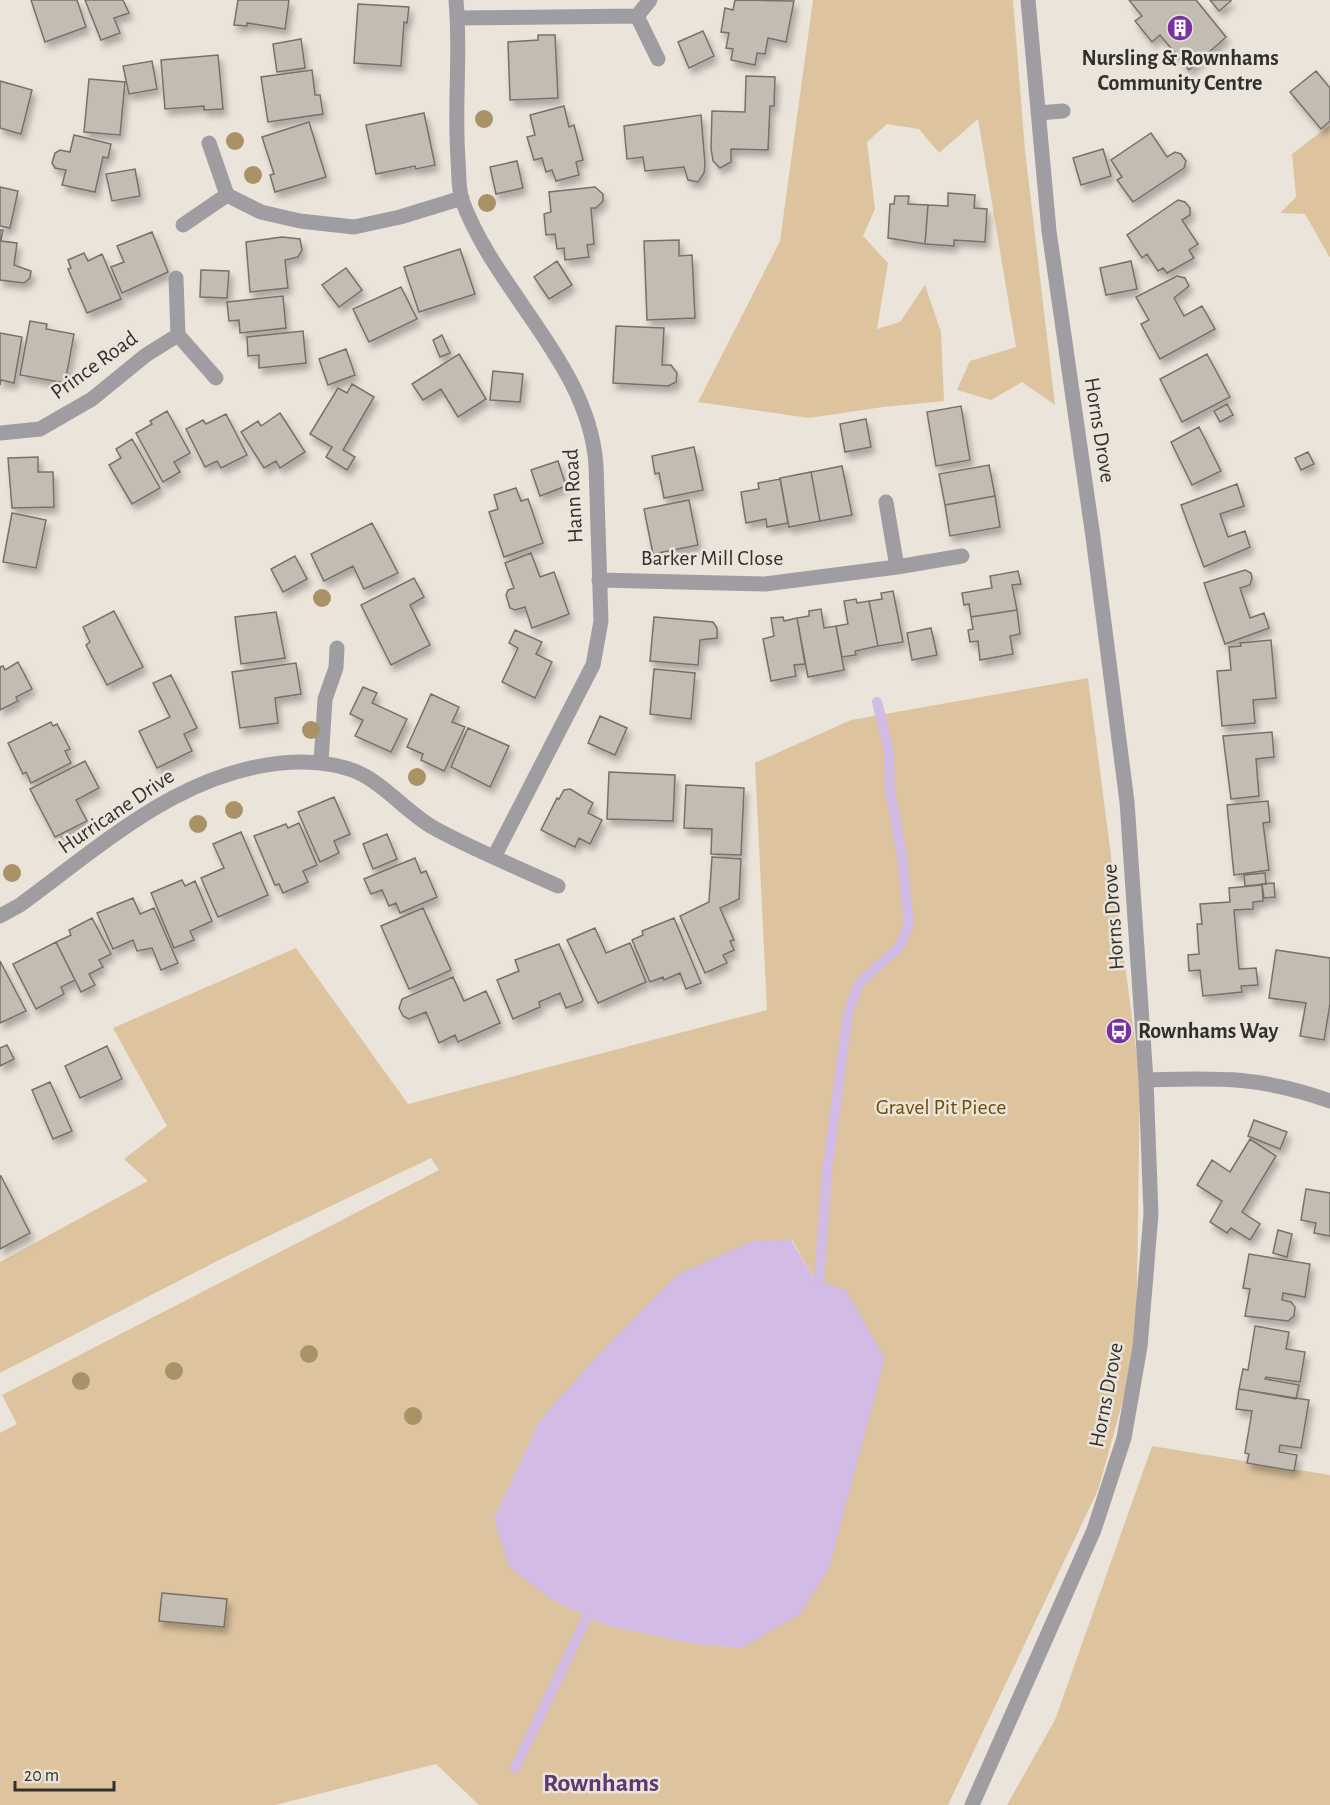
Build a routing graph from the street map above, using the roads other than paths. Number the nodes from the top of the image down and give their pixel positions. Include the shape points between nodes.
1 (456, 0) edge
2 (650, 0) edge
3 (1028, 0) edge
4 (637, 16) junction
5 (458, 18) junction
6 (658, 59) dead end
7 (1063, 111) dead end
8 (1038, 113) junction
9 (209, 143) dead end
10 (227, 195) junction
11 (462, 198) junction
12 (183, 225) dead end
13 (176, 278) dead end
14 (178, 335) junction
15 (216, 378) dead end
16 (0, 434) edge
17 (886, 502) dead end
18 (962, 556) dead end
19 (897, 567) junction
20 (599, 580) junction
21 (337, 648) dead end
22 (321, 762) junction
23 (494, 857) junction
24 (558, 886) dead end
25 (0, 916) edge
26 (1146, 1080) junction
27 (1330, 1101) edge
28 (972, 1805) edge

1 - 5 street, Hann Road
2 - 4 street
3 - 8 street, Horns Drove
4 - 5 street
4 - 6 street
5 - 11 street, Hann Road via 455,111
7 - 8 street
8 - 26 street, Horns Drove via 1058,301 1127,802
9 - 10 street
10 - 11 street via 261,212 354,227
10 - 12 street
11 - 20 street, Hann Road via 498,272 573,381 594,440
13 - 14 street
14 - 15 street
14 - 16 street, Prince Road via 146,355 92,399 40,429
17 - 19 street
18 - 19 street, Barker Mill Close
19 - 20 street, Barker Mill Close via 765,584
20 - 23 street, Hann Road via 601,621 593,665
21 - 22 street via 336,668 325,699
22 - 23 street, Hurricane Drive via 363,775 432,827
22 - 25 street, Hurricane Drive via 279,762 233,771 190,788 146,813
23 - 24 street, Hurricane Drive
26 - 27 street via 1238,1078 1291,1086
26 - 28 street, Horns Drove via 1151,1214 1140,1347 1124,1438 1094,1530

